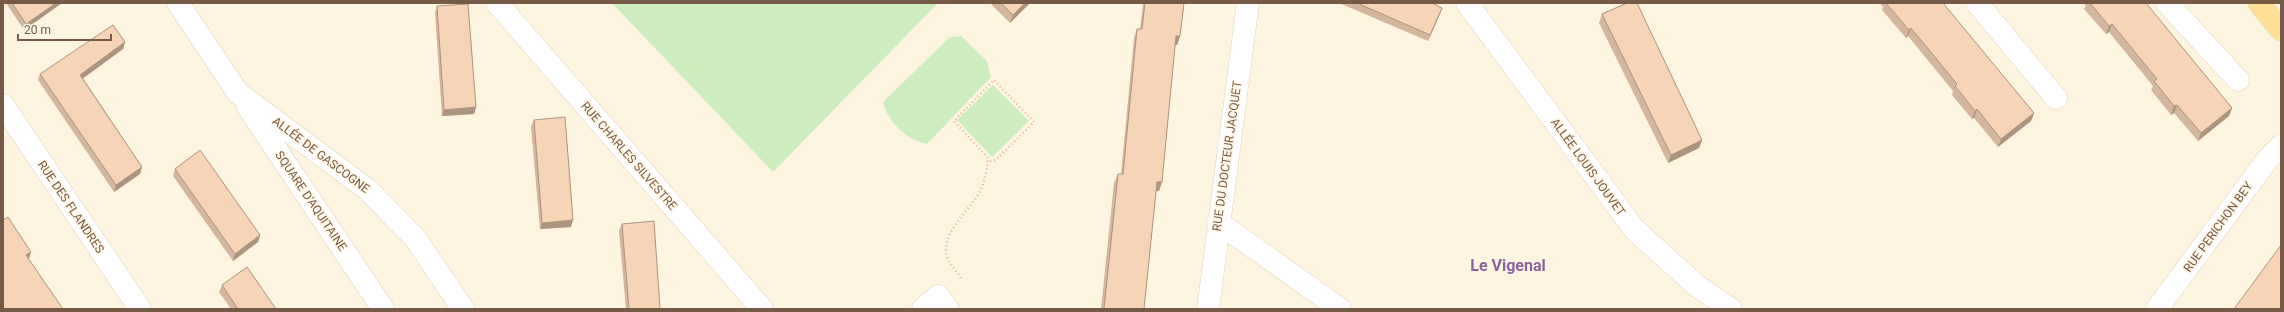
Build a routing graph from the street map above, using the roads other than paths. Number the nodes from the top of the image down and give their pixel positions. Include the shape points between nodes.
1 (178, 3) edge
2 (497, 3) edge
3 (1248, 3) edge
4 (1467, 3) edge
5 (1977, 3) edge
6 (2167, 3) edge
7 (2259, 3) edge
8 (2281, 30) edge
9 (2238, 80) dead end
10 (238, 93) junction
11 (2056, 98) dead end
12 (3, 105) edge
13 (2281, 146) edge
14 (1218, 222) junction
15 (140, 309) edge
16 (383, 309) edge
17 (462, 309) edge
18 (762, 309) edge
19 (923, 309) edge
20 (948, 309) edge
21 (1208, 309) edge
22 (1340, 309) edge
23 (1731, 309) edge
24 (2157, 309) edge

1 - 10 street, ALLÉE DE GASCOGNE
2 - 18 street, RUE CHARLES SILVESTRE
3 - 14 street, RUE DU DOCTEUR JACQUET
4 - 23 street, ALLÉE LOUIS JOUVET via 1635,230 1697,286
5 - 11 street
6 - 9 street
7 - 8 main road
10 - 16 street, SQUARE D'AQUITAINE
10 - 17 street, ALLÉE DE GASCOGNE via 368,190 415,238
12 - 15 street, RUE DES FLANDRES
13 - 24 street, RUE PERICHON BEY via 2267,160
14 - 21 street, RUE DU DOCTEUR JACQUET
14 - 22 street
19 - 20 street via 938,296

